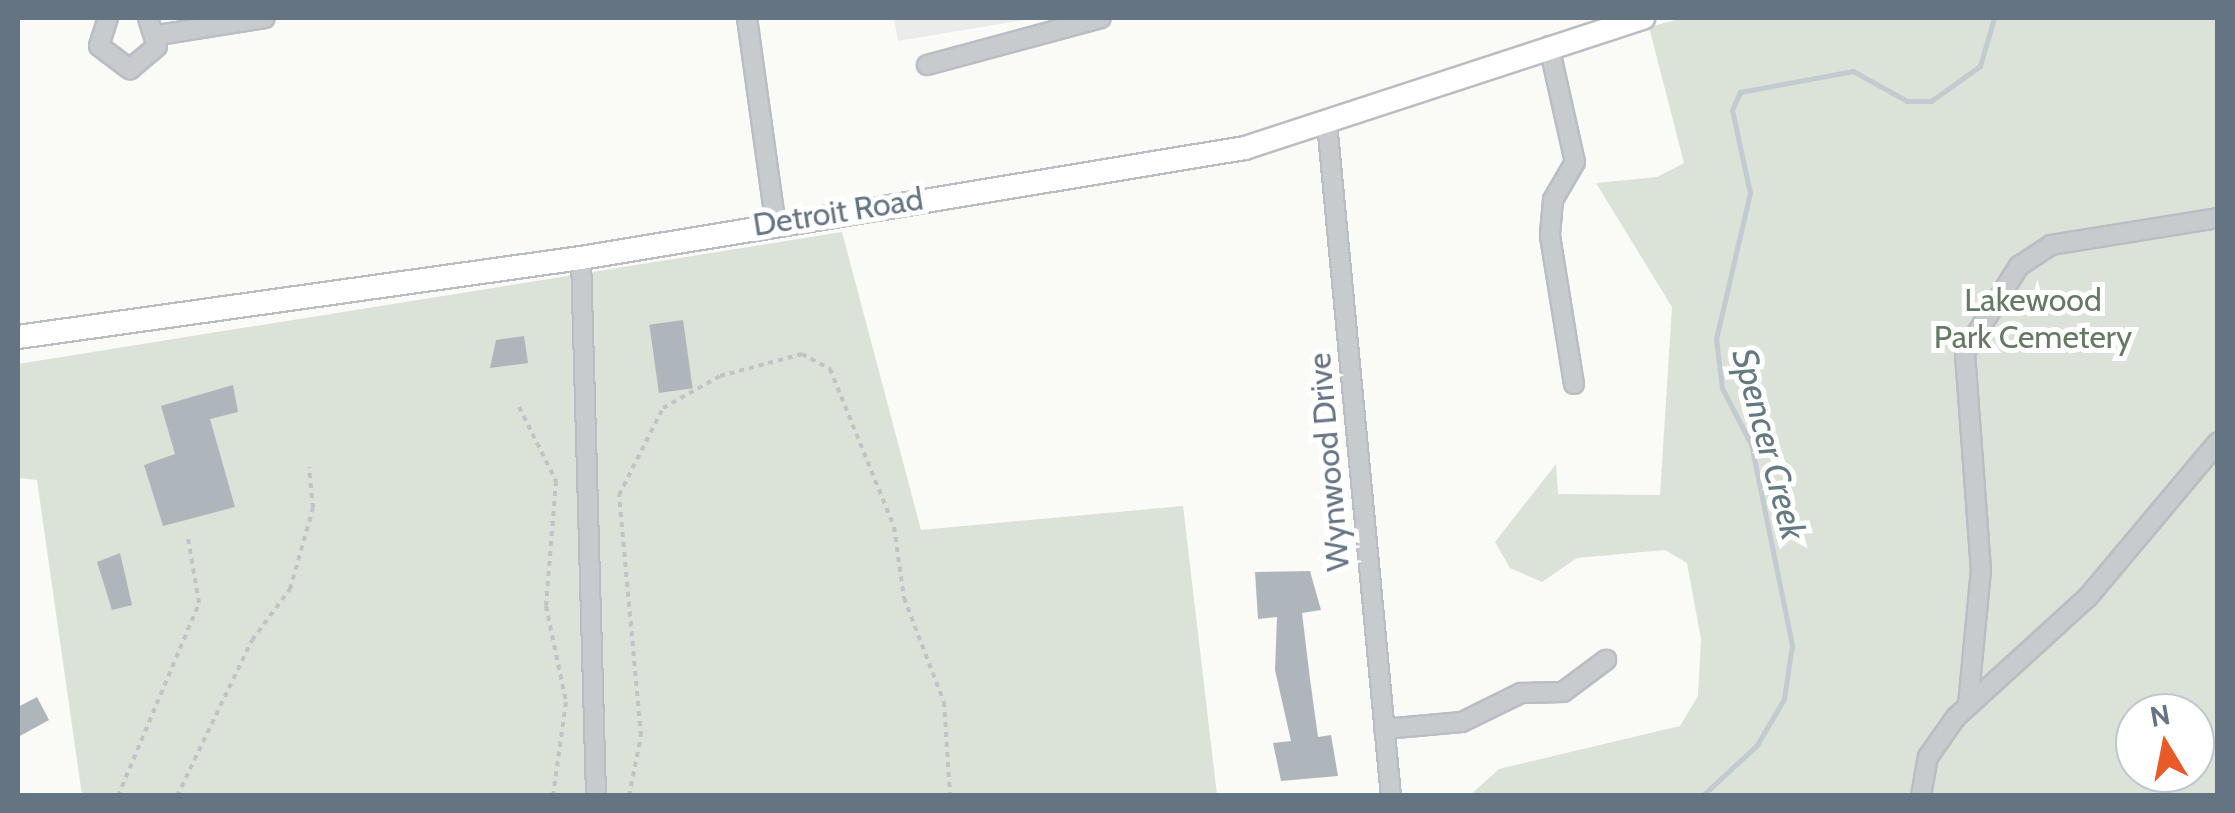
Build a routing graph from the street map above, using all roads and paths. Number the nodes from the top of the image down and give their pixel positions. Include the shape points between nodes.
1 (108, 18) edge
2 (148, 18) edge
3 (265, 18) edge
4 (747, 18) edge
5 (1102, 18) edge
6 (1642, 18) edge
7 (158, 35) junction
8 (1549, 46) junction
9 (927, 65) dead end
10 (1327, 123) junction
11 (2218, 218) edge
12 (776, 220) junction
13 (581, 258) junction
14 (18, 337) edge
15 (1574, 384) dead end
16 (518, 407) dead end
17 (2218, 442) edge
18 (309, 466) dead end
19 (188, 538) dead end
20 (1606, 660) dead end
21 (1968, 706) junction
22 (1384, 729) junction
23 (118, 796) edge
24 (176, 796) edge
25 (553, 796) edge
26 (596, 796) edge
27 (629, 796) edge
28 (950, 796) edge
29 (1391, 796) edge
30 (1921, 796) edge

1 - 7 street via 98,46 116,67 144,65
2 - 7 street
3 - 7 street
4 - 12 street
5 - 9 street
6 - 8 main road, Detroit Road
8 - 10 main road, Detroit Road
8 - 15 street via 1575,162 1553,200 1550,236
10 - 12 main road, Detroit Road via 1245,148
10 - 22 street, Wynwood Drive
11 - 21 street via 2050,245 2019,266 1965,352 1981,571
12 - 13 main road, Detroit Road
13 - 14 main road, Detroit Road
13 - 26 street
16 - 25 path via 556,481 546,606 566,702
17 - 21 street via 2088,597
18 - 24 path via 312,508 290,589 252,640
19 - 23 path via 199,603
20 - 22 street via 1563,692 1521,693 1462,722
21 - 30 street via 1928,757
22 - 29 street, Wynwood Drive
27 - 28 path via 642,742 619,495 663,408 720,376 802,354 833,375 894,527 904,598 944,702

